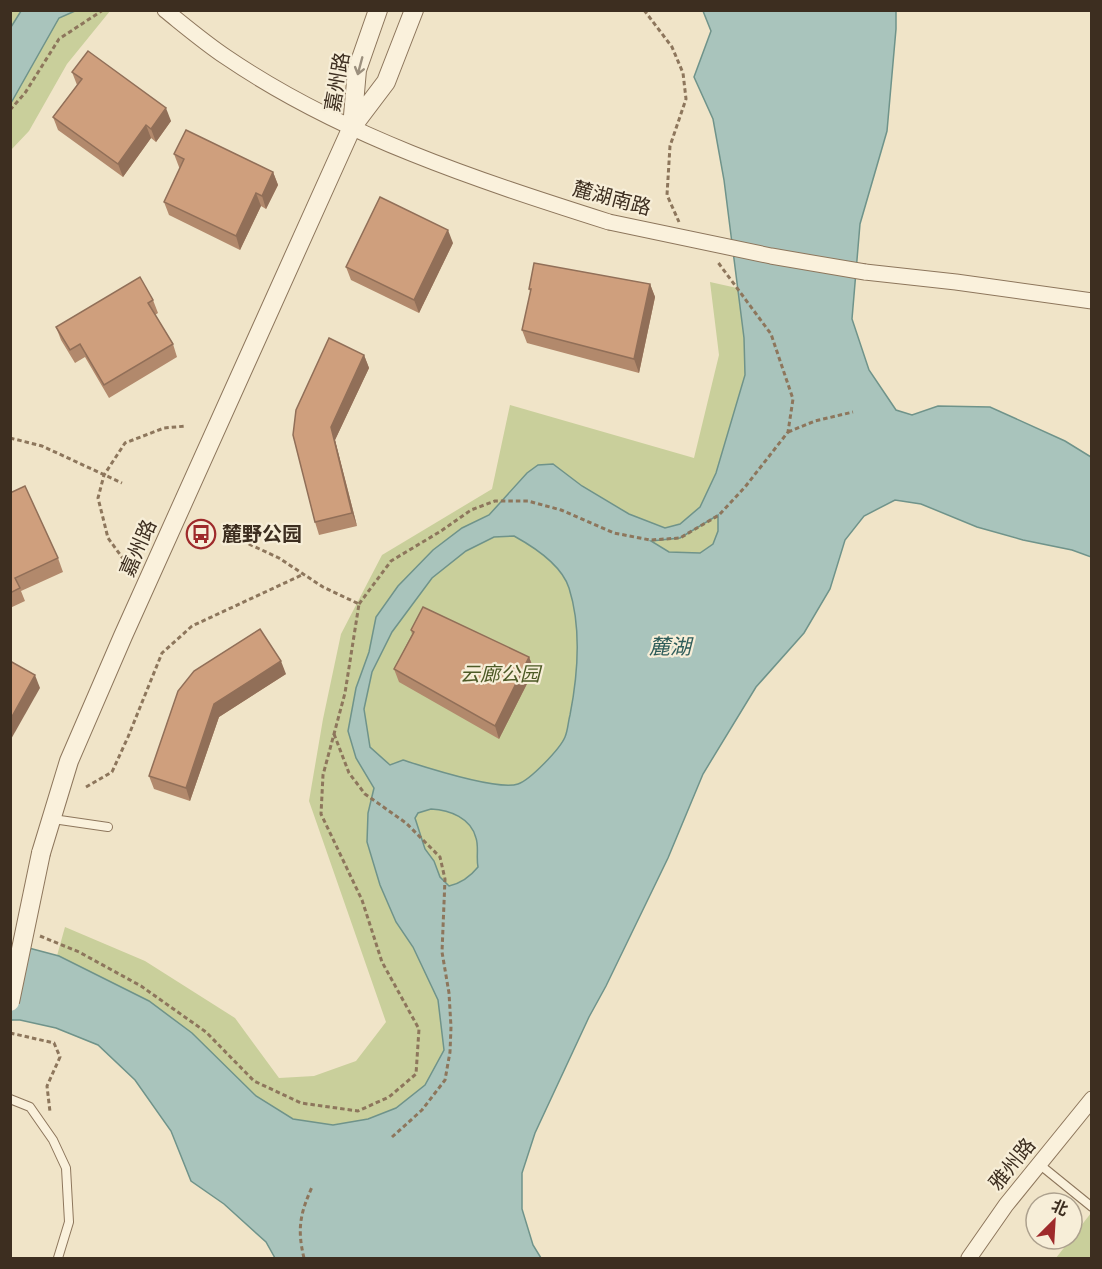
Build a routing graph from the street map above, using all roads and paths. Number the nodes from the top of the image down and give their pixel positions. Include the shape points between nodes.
1 (103, 10) edge
2 (165, 10) edge
3 (378, 10) edge
4 (414, 10) edge
5 (644, 10) edge
6 (10, 110) edge
7 (352, 127) junction
8 (681, 225) dead end
9 (717, 261) dead end
10 (1092, 301) edge
11 (853, 412) dead end
12 (186, 426) dead end
13 (788, 432) junction
14 (10, 438) edge
15 (104, 475) junction
16 (122, 483) dead end
17 (236, 538) dead end
18 (124, 560) dead end
19 (304, 574) junction
20 (359, 604) junction
21 (334, 734) junction
22 (86, 787) dead end
23 (51, 819) junction
24 (108, 826) dead end
25 (40, 935) dead end
26 (10, 1002) edge
27 (10, 1033) edge
28 (10, 1099) edge
29 (1092, 1099) edge
30 (392, 1137) dead end
31 (53, 1140) junction
32 (1039, 1164) junction
33 (312, 1187) dead end
34 (1092, 1207) edge
35 (58, 1258) edge
36 (304, 1258) edge
37 (969, 1258) edge

1 - 6 path via 59,39 26,93
2 - 7 street, 麓湖南路 via 226,57
3 -> 7 street, 嘉州路 via 357,70
4 - 7 street, 嘉州路 via 386,82
5 - 8 path via 672,47 683,73 686,99 670,146 667,195
7 - 10 street, 麓湖南路, bridge via 494,185 609,222 864,272
7 - 23 street, 嘉州路 via 118,646 69,762
9 - 13 path via 771,334 793,399
11 - 13 path
12 - 15 path via 164,428 125,443
13 - 20 path via 719,515 680,538 650,540 614,533 561,510 528,501 495,501 471,510 392,561
14 - 15 path via 42,446
15 - 16 path
15 - 18 path via 98,498 108,538
17 - 19 path
19 - 20 path
19 - 22 path via 192,626 162,653 112,771
20 - 21 path via 345,693
21 - 25 path via 323,775 321,814 362,900 382,962 418,1029 416,1074 389,1097 358,1111 301,1103 254,1081 206,1032 141,986
21 - 30 path via 349,773 365,794 406,823 440,857 445,879 442,952 451,1028 445,1080 422,1110
23 - 24 lane
23 - 26 street, 嘉州路, bridge
27 - 31 path via 54,1043 60,1057 47,1086
28 - 31 lane via 30,1107
29 - 32 street, 雅州路
31 - 35 lane via 66,1168 69,1222
32 - 34 lane
32 - 37 street, 雅州路
33 - 36 path via 303,1208 299,1238

